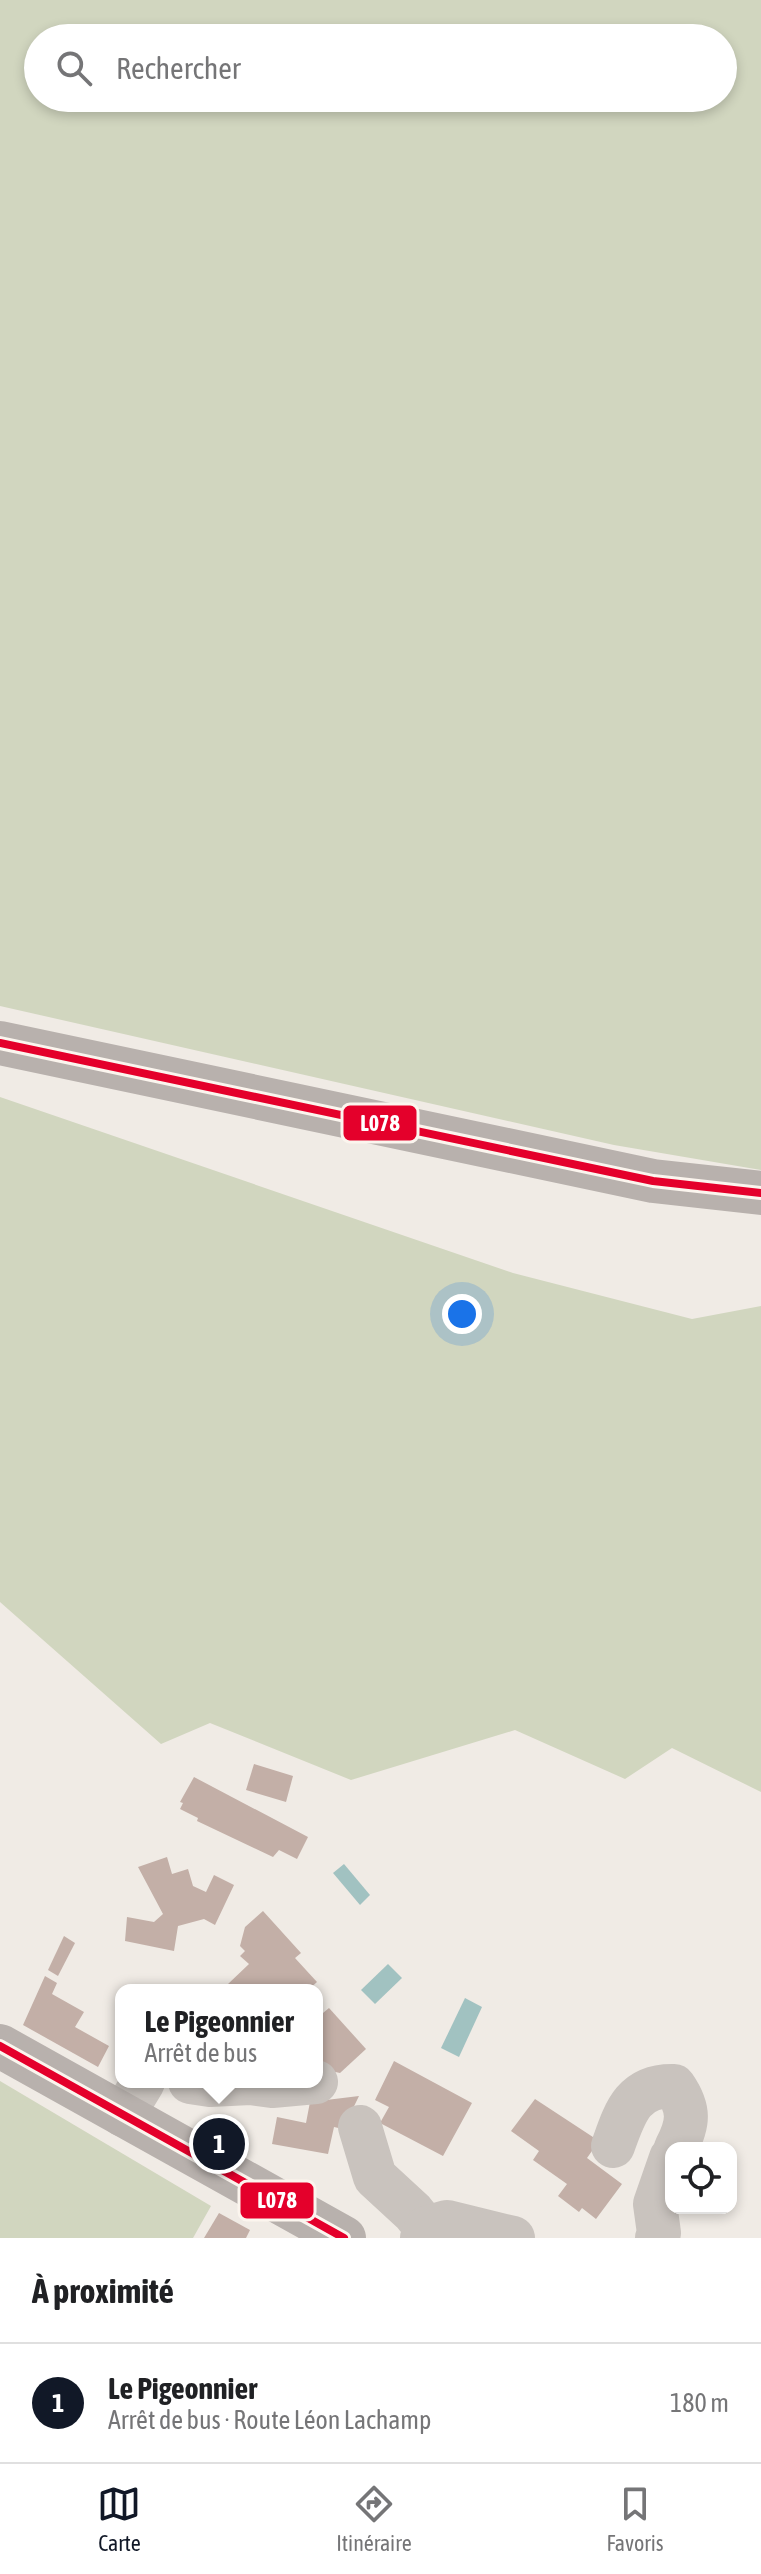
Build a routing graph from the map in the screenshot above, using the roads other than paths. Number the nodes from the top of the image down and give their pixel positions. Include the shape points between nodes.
1 (0, 1043) edge
2 (761, 1193) edge
3 (0, 2046) edge
4 (133, 2098) edge
5 (360, 2127) dead end
6 (679, 2142) edge
7 (613, 2146) dead end
8 (665, 2175) edge
9 (320, 2232) edge
10 (424, 2233) edge
11 (664, 2236) edge
12 (513, 2238) edge

1 - 2 main road via 653,1181
3 - 4 main road
4 - 9 main road
5 - 10 lane via 375,2177 413,2212
6 - 7 lane via 686,2130 685,2102 674,2086 655,2085 635,2097
8 - 11 lane via 655,2204
10 - 12 lane via 447,2222

